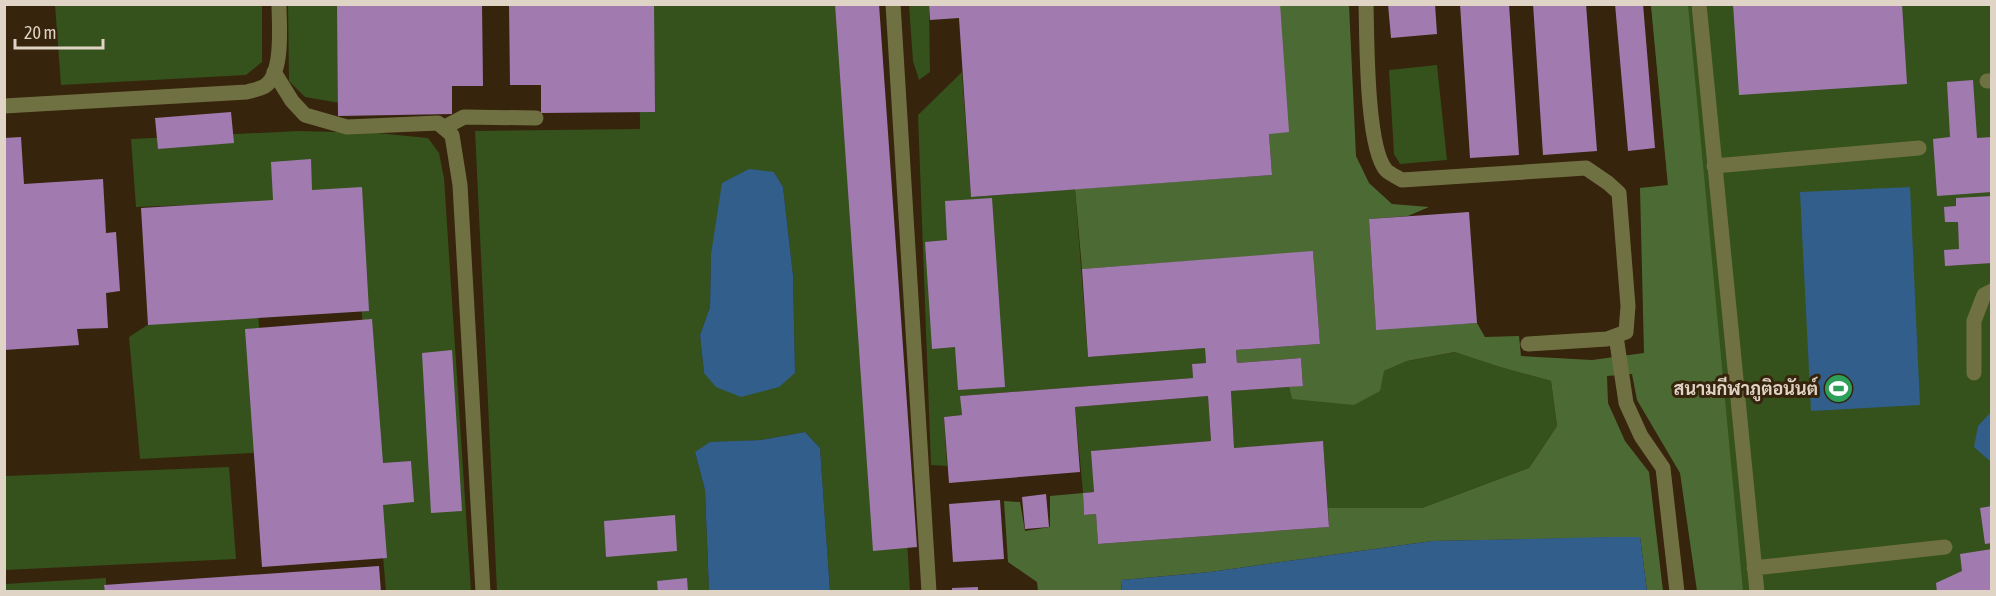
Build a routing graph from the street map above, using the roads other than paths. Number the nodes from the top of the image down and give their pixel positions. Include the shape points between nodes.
1 (279, 4) edge
2 (893, 4) edge
3 (1366, 4) edge
4 (1699, 4) edge
5 (274, 72) junction
6 (4, 106) edge
7 (536, 118) dead end
8 (445, 127) junction
9 (1920, 148) dead end
10 (1714, 166) junction
11 (1992, 291) edge
12 (1616, 336) junction
13 (1528, 344) dead end
14 (1974, 372) dead end
15 (1945, 547) dead end
16 (1754, 568) junction
17 (483, 591) edge
18 (929, 591) edge
19 (1677, 591) edge
20 (1757, 591) edge

1 - 5 lane via 280,46
2 - 18 lane
3 - 12 lane via 1376,148 1386,169 1402,180 1586,168 1618,193 1628,306 1626,332
4 - 10 lane
5 - 6 lane via 266,85 247,92
5 - 8 lane via 305,115 347,127 438,123
7 - 8 lane via 464,117
8 - 17 lane via 452,135 460,185
9 - 10 lane
10 - 16 lane
11 - 14 lane via 1984,295 1974,321
12 - 13 lane
12 - 19 lane via 1626,403 1641,436 1663,468
15 - 16 lane
16 - 20 lane

